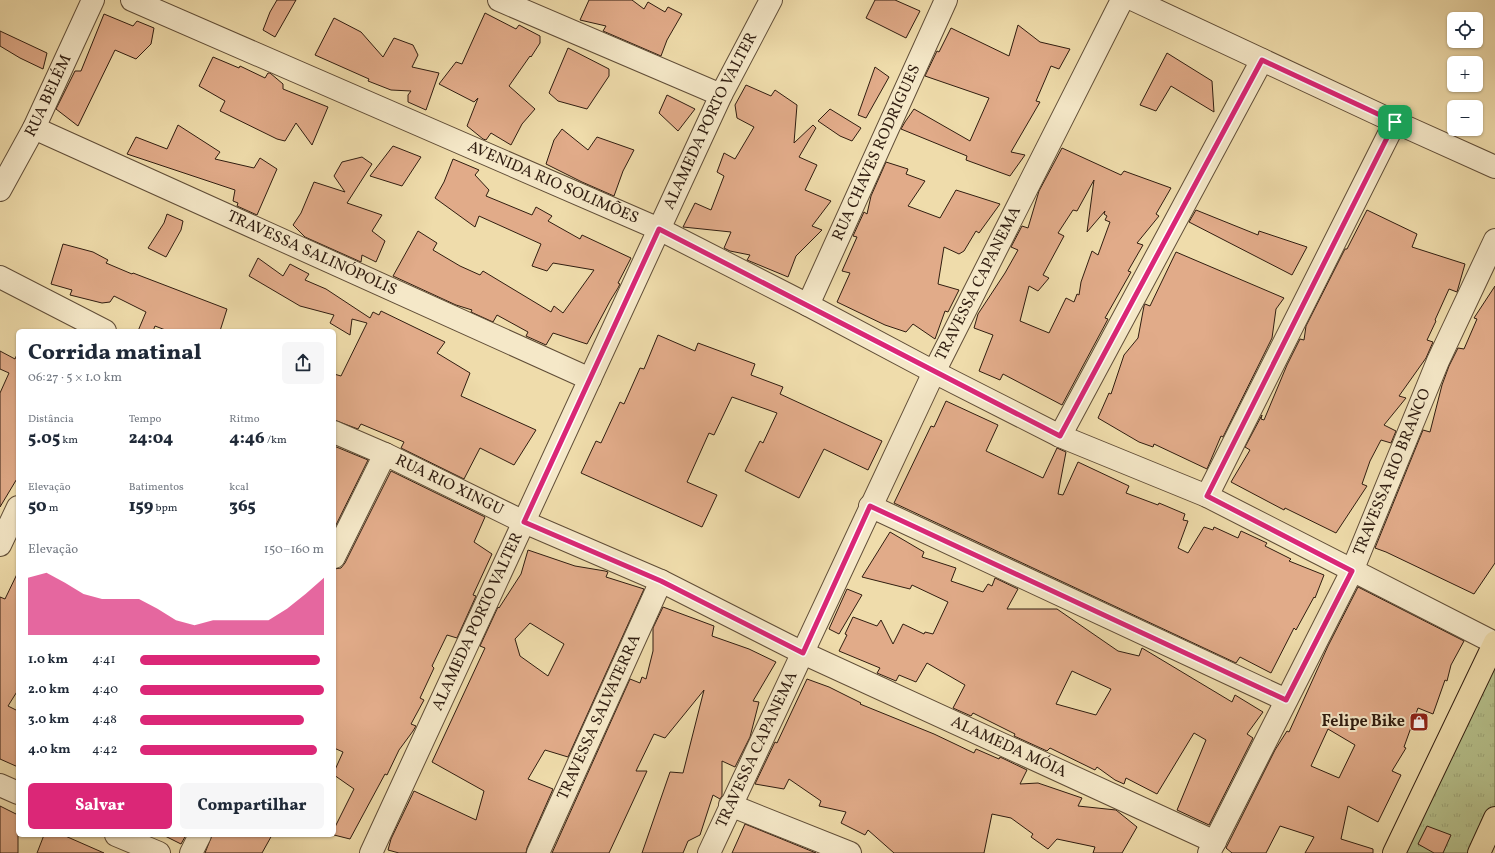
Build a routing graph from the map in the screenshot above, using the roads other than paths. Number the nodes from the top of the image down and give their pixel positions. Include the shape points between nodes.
1 (93, 0) edge
2 (499, 0) edge
3 (771, 0) edge
4 (946, 0) edge
5 (1122, 0) edge
6 (1134, 0) edge
7 (137, 2) edge
8 (1262, 60) junction
9 (721, 95) junction
10 (1395, 122) junction
11 (34, 128) junction
12 (1495, 167) edge
13 (0, 190) edge
14 (659, 229) junction
15 (1495, 240) edge
16 (0, 277) edge
17 (808, 305) junction
18 (100, 329) edge
19 (934, 372) junction
20 (590, 379) junction
21 (336, 433) edge
22 (1060, 436) junction
23 (385, 454) junction
24 (1207, 496) junction
25 (870, 506) junction
26 (16, 511) edge
27 (524, 522) junction
28 (0, 545) edge
29 (336, 554) edge
30 (1352, 571) junction
31 (661, 581) junction
32 (1495, 642) edge
33 (803, 653) junction
34 (1286, 700) junction
35 (0, 785) edge
36 (16, 792) edge
37 (730, 805) junction
38 (1495, 818) edge
39 (121, 837) edge
40 (199, 837) edge
41 (1212, 847) edge
42 (159, 853) edge
43 (191, 853) edge
44 (370, 853) edge
45 (538, 853) edge
46 (709, 853) edge
47 (850, 853) edge
48 (1394, 853) edge
49 (1479, 853) edge

1 - 11 street, RUA BELÉM
2 - 9 street
3 - 9 street, ALAMEDA PORTO VALTER
4 - 17 street, RUA CHAVES RODRIGUES
5 - 19 street, TRAVESSA CAPANEMA
6 - 8 street
7 - 14 street, AVENIDA RIO SOLIMÕES
8 - 10 street
8 - 22 street
9 - 14 street, ALAMEDA PORTO VALTER
10 - 12 street
10 - 24 street
11 - 13 street, RUA BELÉM
11 - 20 street, TRAVESSA SALINÓPOLIS
14 - 17 street, AVENIDA RIO SOLIMÕES
14 - 20 street, ALAMEDA PORTO VALTER
15 - 30 street, TRAVESSA RIO BRANCO via 1438,361
16 - 18 street
17 - 19 street, AVENIDA RIO SOLIMÕES
19 - 22 street, AVENIDA RIO SOLIMÕES
19 - 25 street, TRAVESSA CAPANEMA
20 - 27 street, ALAMEDA PORTO VALTER
21 - 23 street, RUA RIO XINGU
22 - 24 street, AVENIDA RIO SOLIMÕES
23 - 27 street, RUA RIO XINGU
23 - 29 street
24 - 30 street, AVENIDA RIO SOLIMÕES
25 - 33 street, TRAVESSA CAPANEMA
25 - 34 street
26 - 28 street
27 - 31 street, RUA RIO XINGU
27 - 44 street, ALAMEDA PORTO VALTER
30 - 32 street, AVENIDA RIO SOLIMÕES
30 - 34 street, TRAVESSA RIO BRANCO
31 - 33 street, RUA RIO XINGU
31 - 45 street, TRAVESSA SALVATERRA
32 - 48 main road
33 - 37 street, TRAVESSA CAPANEMA
33 - 41 street, ALAMEDA MÓIA
34 - 41 street, TRAVESSA RIO BRANCO
35 - 36 street
37 - 46 street, TRAVESSA CAPANEMA
37 - 47 street
38 - 49 main road
39 - 42 street
40 - 43 street

